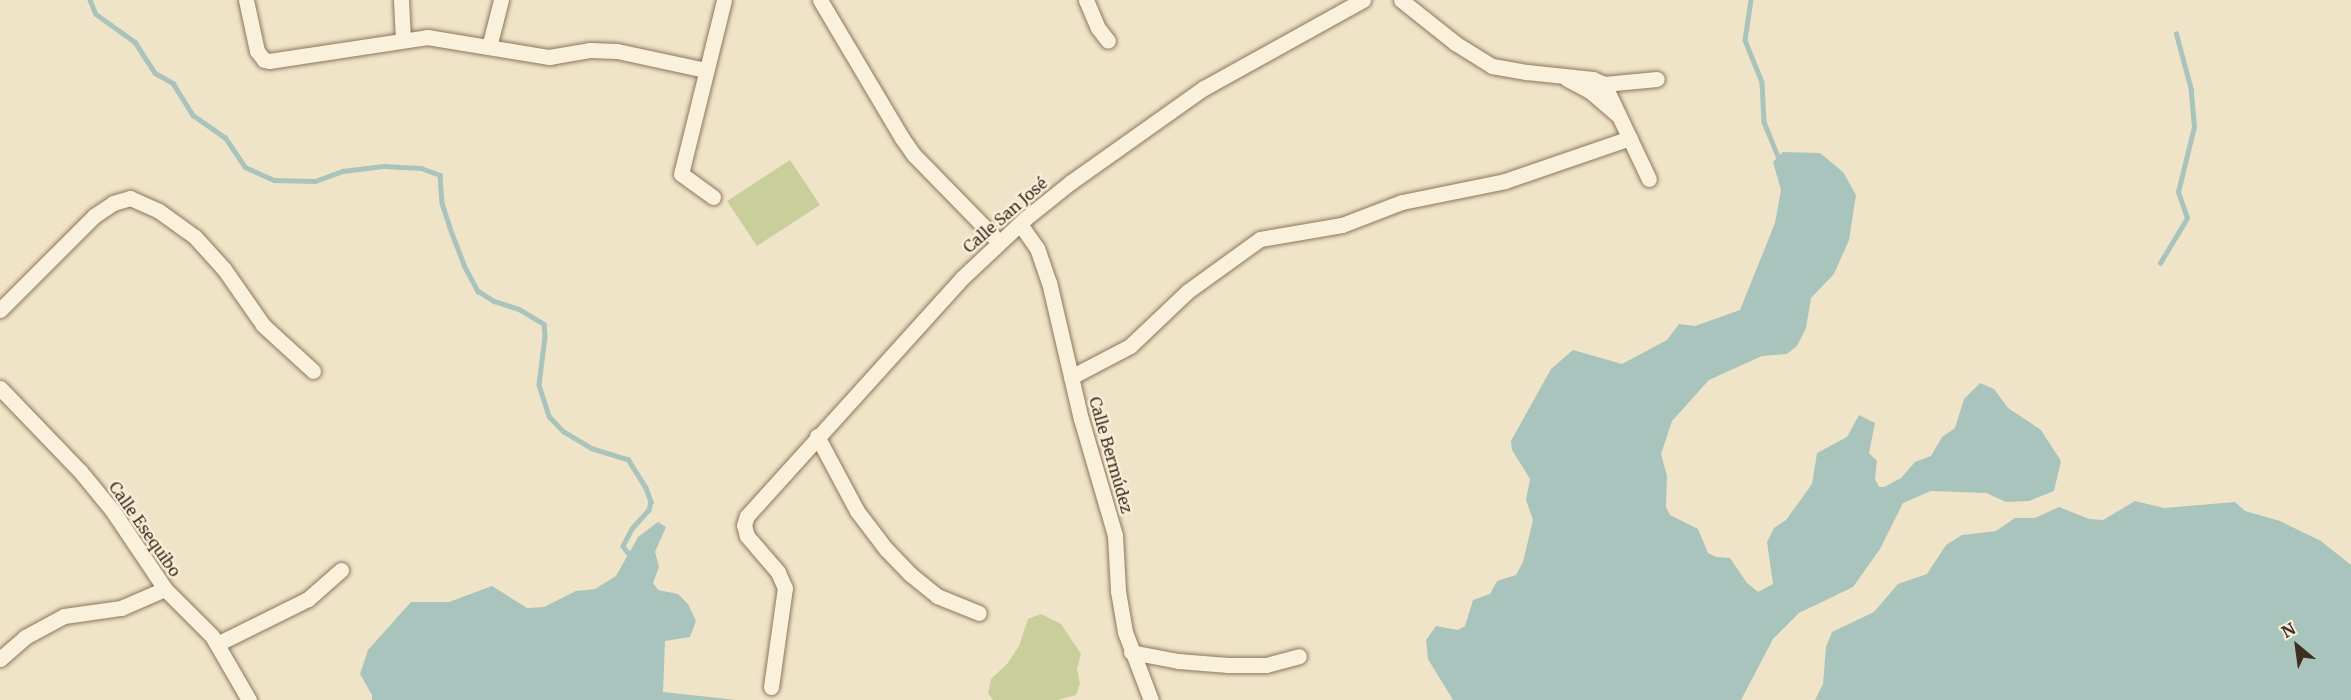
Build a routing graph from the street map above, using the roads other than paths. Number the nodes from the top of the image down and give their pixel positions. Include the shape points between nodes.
1 (246, 0) edge
2 (401, 0) edge
3 (501, 0) edge
4 (724, 0) edge
5 (820, 0) edge
6 (1086, 0) edge
7 (1363, 0) edge
8 (1401, 0) edge
9 (403, 40) junction
10 (1108, 41) dead end
11 (489, 47) junction
12 (706, 70) junction
13 (1556, 75) junction
14 (1657, 79) dead end
15 (1604, 84) junction
16 (1627, 132) junction
17 (1649, 179) dead end
18 (713, 196) dead end
19 (1020, 224) junction
20 (999, 242) junction
21 (0, 310) edge
22 (313, 371) dead end
23 (1071, 377) junction
24 (0, 388) edge
25 (817, 436) junction
26 (341, 570) dead end
27 (165, 589) junction
28 (979, 614) dead end
29 (217, 644) junction
30 (1131, 652) junction
31 (1299, 656) dead end
32 (0, 659) edge
33 (771, 687) dead end
34 (249, 700) edge
35 (1151, 700) edge

1 - 9 street via 257,51 264,60
2 - 9 street
3 - 11 street
4 - 12 street
5 - 20 street via 914,155
6 - 10 street
7 - 19 street, Calle San José via 1203,88 1071,182
8 - 13 street via 1455,43 1492,66
9 - 11 street via 445,38
11 - 12 street via 549,57 590,50 617,51
12 - 18 street via 681,174
13 - 15 street
13 - 16 street via 1590,91 1614,112
14 - 15 street
15 - 16 street
16 - 17 street
16 - 23 street via 1505,181 1402,202 1341,225 1260,239 1188,291 1130,346
19 - 20 street, Calle San José
19 - 23 street, Calle Bermúdez via 1042,260
20 - 25 street, Calle San José
21 - 22 street via 94,216 112,202 130,198 159,211 195,237 224,269 262,325
23 - 30 street, Calle Bermúdez via 1114,535 1122,618
24 - 27 street, Calle Esequibo via 102,497
25 - 28 street via 857,511 886,549 937,596
25 - 33 street, Calle San José via 747,516 744,525 747,536 782,577 785,588
26 - 29 street via 308,599
27 - 29 street, Calle Esequibo
27 - 32 street via 122,608 64,616 25,638
29 - 34 street, Calle Esequibo
30 - 31 street via 1228,665 1266,665
30 - 35 street, Calle Bermúdez

